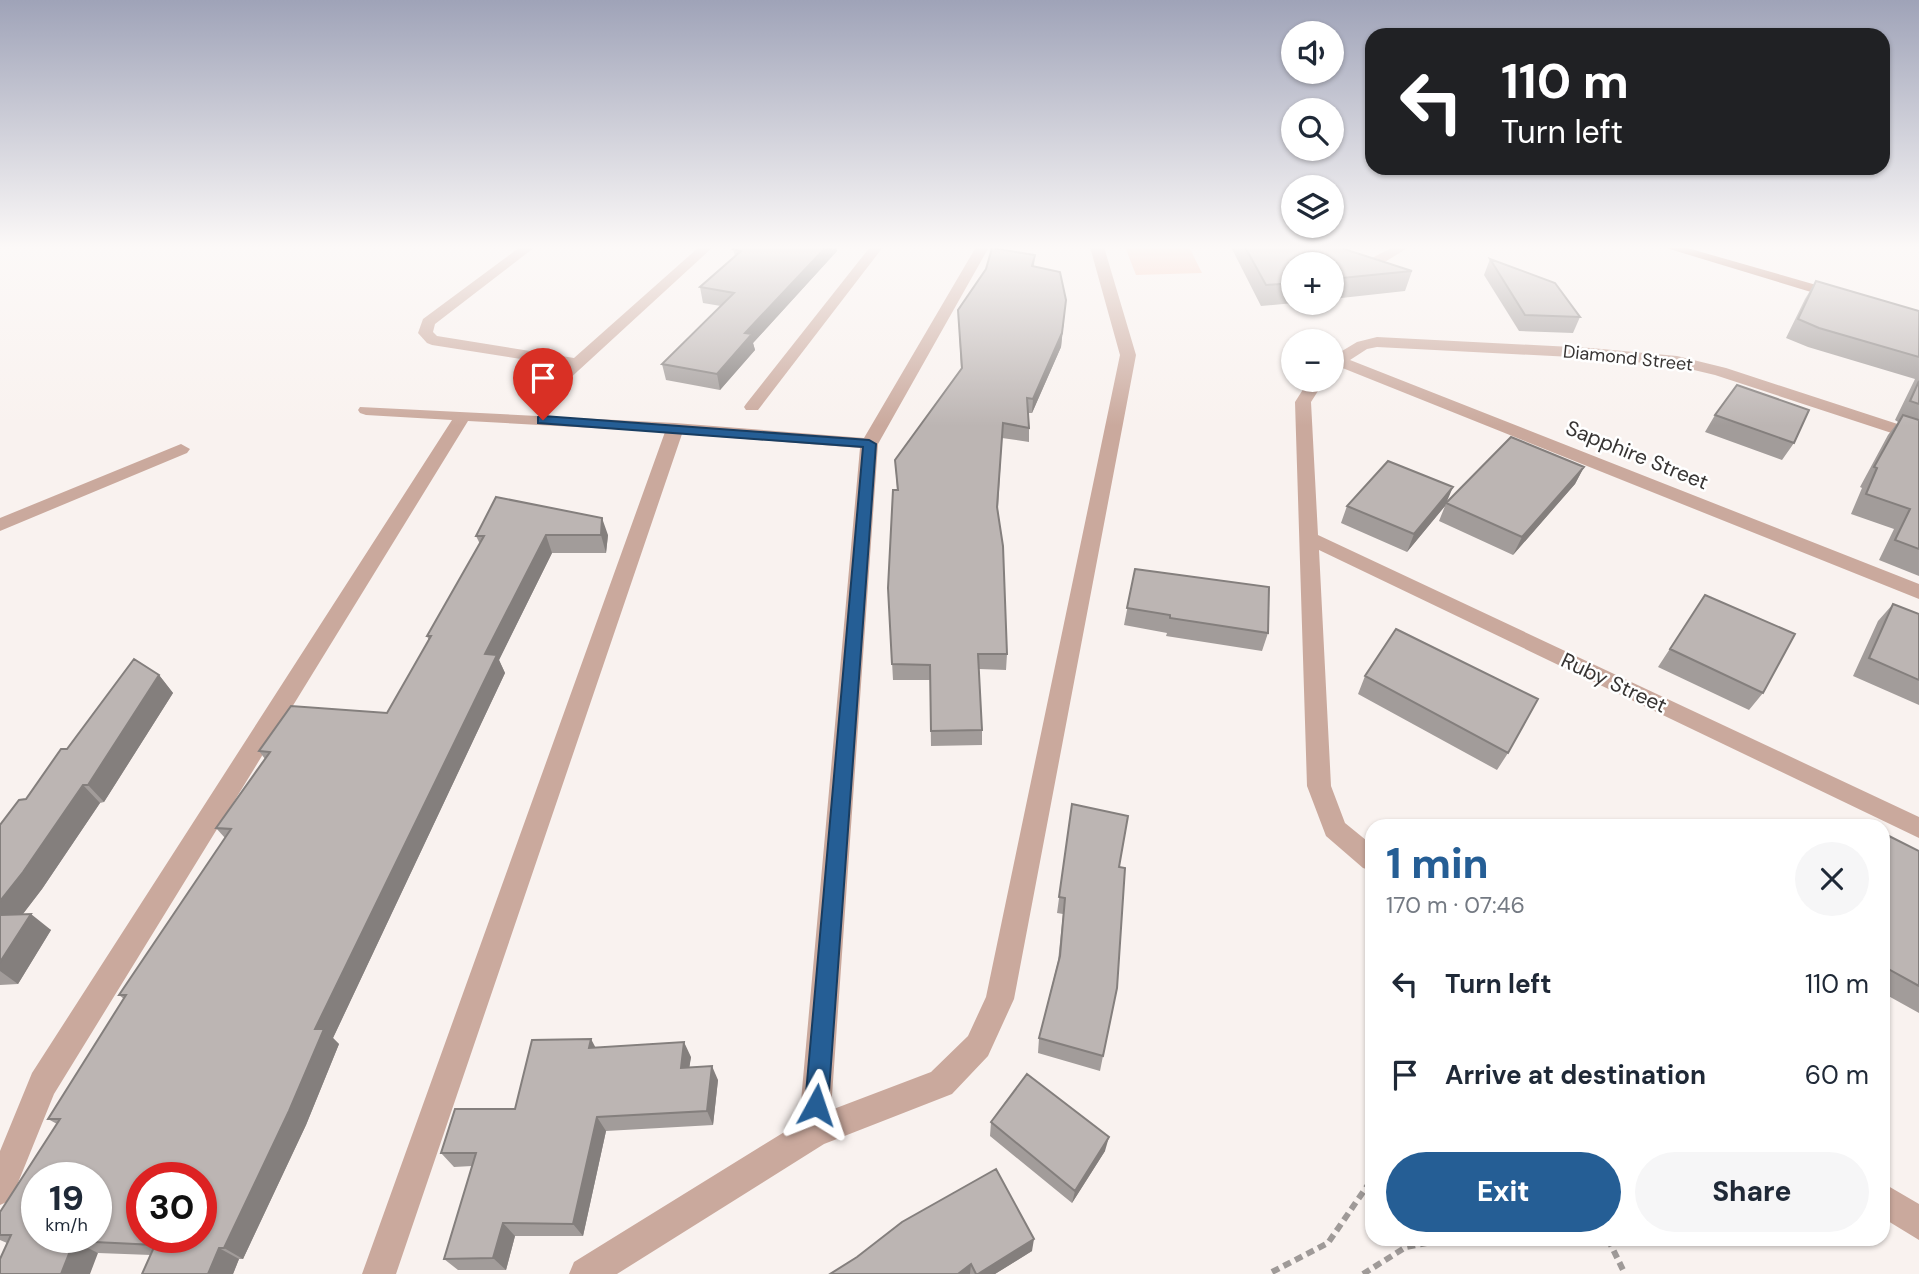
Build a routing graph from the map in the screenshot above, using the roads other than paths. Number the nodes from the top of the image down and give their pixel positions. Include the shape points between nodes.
1 (449, 306) edge
2 (640, 306) edge
3 (831, 306) edge
4 (949, 306) edge
5 (1114, 306) edge
6 (1344, 356) edge
7 (576, 363) junction
8 (1344, 366) edge
9 (548, 390) dead end
10 (1309, 392) edge
11 (752, 407) dead end
12 (366, 410) dead end
13 (463, 415) junction
14 (675, 428) junction
15 (1919, 437) edge
16 (869, 444) junction
17 (181, 449) dead end
18 (0, 525) edge
19 (1309, 538) junction
20 (1919, 592) edge
21 (1919, 828) edge
22 (1365, 854) edge
23 (814, 1132) junction
24 (0, 1189) edge
25 (1890, 1204) edge
26 (1919, 1224) edge
27 (379, 1274) edge
28 (586, 1274) edge

1 - 7 street via 428,322 425,333 432,340
2 - 7 street
3 - 11 street
4 - 16 street
5 - 23 street via 1128,355 1000,999 978,1046 941,1083
6 - 15 street, Diamond Street via 1362,345 1393,342 1677,361
7 - 9 street
8 - 20 street, Sapphire Street
10 - 19 street via 1303,402
12 - 13 street
13 - 14 street
13 - 24 street via 43,1084
14 - 16 street
14 - 27 street
16 - 23 street
17 - 18 street
19 - 21 street, Ruby Street
19 - 22 street via 1320,786 1335,829
23 - 28 street
25 - 26 street

